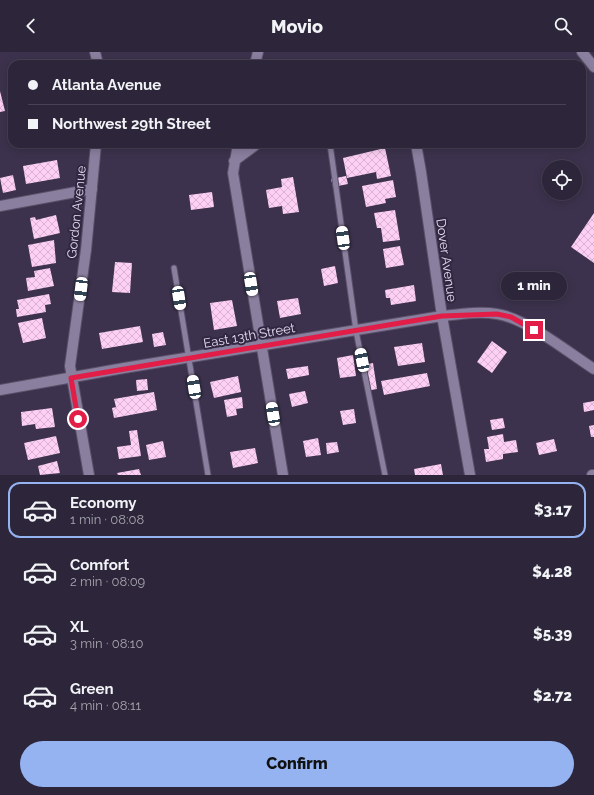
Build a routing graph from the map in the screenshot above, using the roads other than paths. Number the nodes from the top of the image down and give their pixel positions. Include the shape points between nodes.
1 (582, 52) edge
2 (594, 67) edge
3 (96, 148) edge
4 (237, 148) edge
5 (252, 148) edge
6 (331, 148) edge
7 (417, 148) edge
8 (234, 161) junction
9 (92, 189) junction
10 (0, 206) edge
11 (174, 268) dead end
12 (442, 316) junction
13 (356, 331) junction
14 (261, 346) junction
15 (189, 358) junction
16 (594, 369) edge
17 (71, 378) junction
18 (0, 390) edge
19 (89, 475) edge
20 (208, 475) edge
21 (283, 475) edge
22 (385, 475) edge
23 (470, 475) edge

1 - 2 street
3 - 9 street, Gordon Avenue
4 - 8 street
5 - 8 street
6 - 13 lane
7 - 12 street, Dover Avenue
8 - 14 street via 233,173
9 - 10 street
9 - 17 street, Gordon Avenue via 78,315 70,356
11 - 15 lane
12 - 13 street, East 13th Street
12 - 16 street, East 13th Street via 476,313 511,317
12 - 23 street, Dover Avenue
13 - 14 street, East 13th Street
13 - 22 lane
14 - 15 street, East 13th Street
14 - 21 street
15 - 17 street, East 13th Street
15 - 20 lane
17 - 18 street, East 13th Street
17 - 19 street, Gordon Avenue

